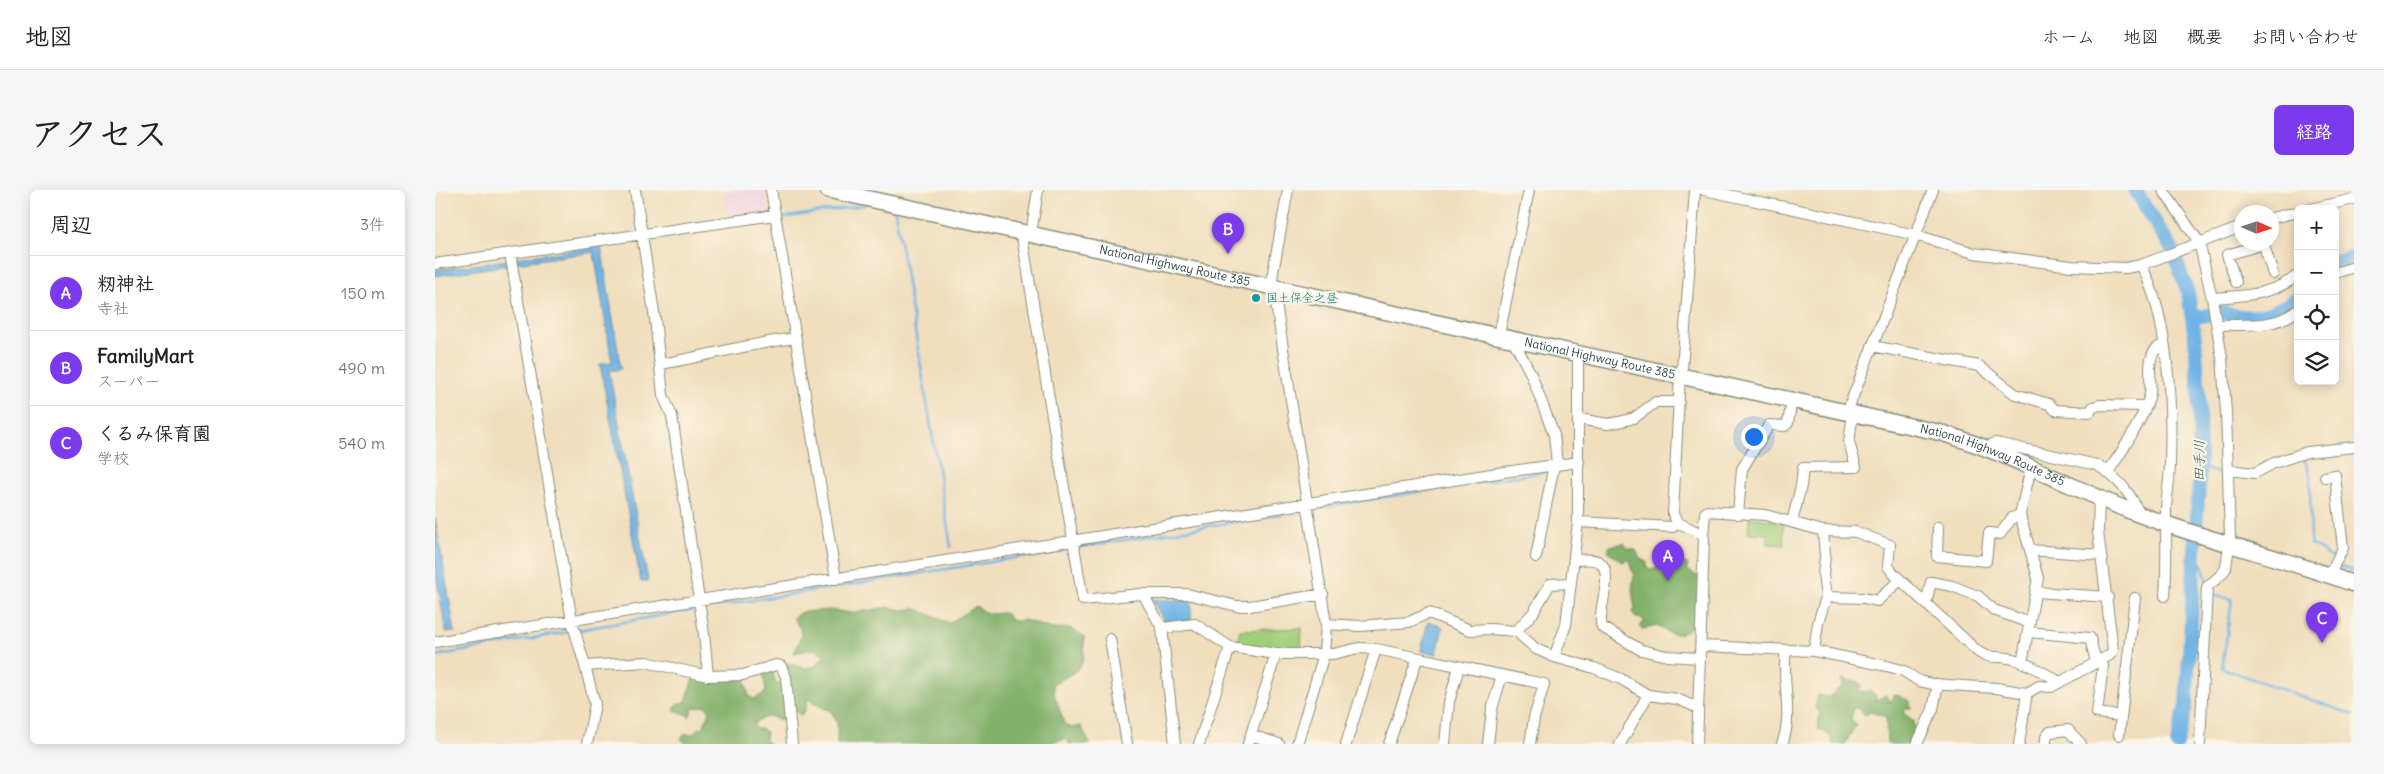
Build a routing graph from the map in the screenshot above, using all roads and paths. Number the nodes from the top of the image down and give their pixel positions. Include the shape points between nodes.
1 (635, 190) edge
2 (771, 190) edge
3 (829, 190) edge
4 (1038, 190) edge
5 (1288, 190) edge
6 (1529, 190) edge
7 (1695, 190) edge
8 (1704, 190) edge
9 (1933, 190) edge
10 (2163, 190) edge
11 (2354, 199) edge
12 (2332, 205) edge
13 (2294, 213) edge
14 (775, 215) junction
15 (2279, 216) edge
16 (2234, 230) edge
17 (1026, 232) junction
18 (643, 234) junction
19 (1916, 234) junction
20 (2197, 243) junction
21 (2244, 250) edge
22 (2265, 250) edge
23 (510, 253) junction
24 (435, 264) edge
25 (2143, 264) junction
26 (2354, 267) edge
27 (2339, 272) edge
28 (2273, 274) dead end
29 (2294, 278) edge
30 (2236, 282) dead end
31 (1273, 286) junction
32 (2213, 302) junction
33 (2294, 312) edge
34 (2218, 325) junction
35 (1505, 337) junction
36 (795, 338) junction
37 (2163, 345) junction
38 (1872, 346) junction
39 (1578, 353) junction
40 (661, 364) junction
41 (1680, 376) junction
42 (1792, 400) junction
43 (1679, 402) junction
44 (2145, 406) junction
45 (1850, 413) junction
46 (1579, 419) junction
47 (2354, 447) edge
48 (1985, 448) junction
49 (1579, 462) junction
50 (1555, 464) junction
51 (2031, 467) junction
52 (2228, 470) junction
53 (2108, 472) junction
54 (2325, 477) dead end
55 (2099, 498) junction
56 (1309, 503) junction
57 (1738, 514) junction
58 (2020, 515) junction
59 (2139, 515) junction
60 (1579, 522) junction
61 (1677, 522) junction
62 (1792, 522) junction
63 (2166, 525) junction
64 (1938, 527) dead end
65 (1823, 531) junction
66 (1703, 535) junction
67 (1072, 541) junction
68 (2227, 543) junction
69 (2030, 550) junction
70 (2100, 555) junction
71 (1536, 558) dead end
72 (1575, 560) junction
73 (2334, 566) junction
74 (836, 579) junction
75 (1900, 580) junction
76 (1570, 583) junction
77 (2354, 584) edge
78 (2036, 592) junction
79 (1143, 594) junction
80 (1323, 594) junction
81 (2165, 596) dead end
82 (1826, 597) junction
83 (2107, 597) junction
84 (2135, 598) dead end
85 (700, 601) junction
86 (1925, 603) junction
87 (572, 621) junction
88 (1326, 624) junction
89 (2030, 627) junction
90 (1162, 628) junction
91 (1516, 632) junction
92 (1110, 639) dead end
93 (435, 642) edge
94 (1701, 646) junction
95 (1230, 647) junction
96 (1376, 649) junction
97 (1786, 650) junction
98 (2113, 650) junction
99 (1814, 651) junction
100 (2129, 652) junction
101 (1275, 654) junction
102 (1324, 654) junction
103 (1554, 658) junction
104 (1700, 658) junction
105 (1417, 659) junction
106 (2098, 661) junction
107 (2022, 664) junction
108 (585, 666) junction
109 (1459, 667) junction
110 (1502, 675) junction
111 (708, 676) junction
112 (1938, 684) junction
113 (2055, 684) junction
114 (2027, 693) junction
115 (1648, 695) junction
116 (1698, 708) junction
117 (2121, 716) junction
118 (2119, 735) dead end
119 (1250, 740) edge
120 (587, 744) edge
121 (792, 744) edge
122 (1127, 744) edge
123 (1175, 744) edge
124 (1199, 744) edge
125 (1279, 744) edge
126 (1297, 744) edge
127 (1346, 744) edge
128 (1389, 744) edge
129 (1445, 744) edge
130 (1488, 744) edge
131 (1530, 744) edge
132 (1619, 744) edge
133 (1697, 744) edge
134 (1782, 744) edge
135 (1917, 744) edge
136 (2019, 744) edge
137 (2047, 744) edge
138 (2081, 744) edge
139 (2200, 744) edge

1 - 18 street
2 - 14 street
3 - 17 highway, National Highway Route 385
4 - 17 street
5 - 31 street via 1273,262
6 - 35 street
7 - 41 street
8 - 19 street
9 - 19 street
10 - 20 street
11 - 12 street
13 - 15 street
14 - 18 street
14 - 36 street
16 - 20 street
17 - 31 highway, National Highway Route 385
17 - 67 street
18 - 23 street
18 - 40 street
19 - 25 street via 1974,253 2038,263 2107,268
19 - 38 street
20 - 25 street
20 - 32 street
21 - 30 street via 2227,256
22 - 28 street
23 - 24 street
23 - 87 street
25 - 37 street via 2153,294
26 - 27 street
29 - 32 street via 2271,291
31 - 35 highway, National Highway Route 385
31 - 56 street
32 - 34 street
33 - 34 street via 2256,326
34 - 52 street
35 - 39 highway, National Highway Route 385
35 - 50 street via 1531,374 1554,436
36 - 40 street via 750,343
36 - 74 street
37 - 44 street via 2152,356 2150,392
37 - 63 street via 2170,422
38 - 44 street via 1979,366 2015,394 2049,404 2055,410 2090,412 2100,405
38 - 45 street
39 - 41 highway, National Highway Route 385
39 - 46 street
40 - 85 street via 663,395 672,416
41 - 42 highway, National Highway Route 385
41 - 43 street
42 - 45 highway, National Highway Route 385
42 - 57 street via 1788,423 1785,426 1769,425 1742,469
43 - 46 street via 1655,402 1634,418 1619,422 1607,424
43 - 61 street via 1673,514
44 - 53 street
45 - 48 highway, National Highway Route 385 via 1942,434
45 - 62 street via 1849,442 1856,468 1803,468
46 - 49 street
47 - 52 street via 2307,452 2255,472
48 - 51 highway, National Highway Route 385
48 - 53 street via 1995,443 2019,447 2097,465
49 - 50 street
49 - 60 street
50 - 56 street
50 - 71 street
51 - 55 highway, National Highway Route 385
51 - 58 street
52 - 68 street
53 - 59 street via 2132,497
54 - 73 street via 2335,475 2343,548
55 - 59 highway, National Highway Route 385
55 - 70 street
56 - 67 street
56 - 80 street
57 - 62 street via 1765,515
57 - 66 street via 1705,513
58 - 64 street via 2012,518 2000,534 1989,533 1986,561 1937,556
58 - 69 street
59 - 63 highway, National Highway Route 385
60 - 61 street via 1673,527
60 - 72 street
61 - 66 street
62 - 65 street
63 - 68 highway, National Highway Route 385
63 - 81 street
65 - 75 street via 1856,532 1890,545 1888,566
65 - 82 street
66 - 94 street
67 - 74 street
67 - 79 street via 1085,602
68 - 73 highway, National Highway Route 385
68 - 139 street via 2226,568 2207,586
69 - 70 street
69 - 78 street via 2038,578
70 - 83 street
72 - 76 street
72 - 104 street via 1593,560 1604,568 1607,583 1602,602 1602,627 1641,650
73 - 77 highway, National Highway Route 385
74 - 85 street
75 - 82 street via 1877,601
75 - 86 street
76 - 91 street via 1550,584 1533,614
76 - 103 street via 1566,625
78 - 83 street
78 - 89 street
79 - 80 street via 1187,594 1237,606
79 - 90 street
80 - 88 street
82 - 99 street
83 - 98 street
84 - 100 street
85 - 87 street
85 - 111 street
86 - 89 street via 1931,582 1952,586 1978,596 1994,610
86 - 107 street via 1982,655 2010,658
87 - 93 street
87 - 108 street
88 - 91 street via 1360,626 1409,622 1429,612 1470,630
88 - 102 street
89 - 106 street via 2090,638
89 - 107 street
90 - 95 street via 1195,624
90 - 123 street
91 - 103 street via 1536,649
92 - 122 street
94 - 97 street
94 - 104 street
95 - 101 street
95 - 124 street
96 - 102 street via 1359,648
96 - 105 street
96 - 127 street
97 - 99 street
97 - 134 street via 1783,665 1788,716
98 - 100 street
98 - 106 street
99 - 112 street via 1887,666 1919,681
100 - 117 street
101 - 102 street
101 - 119 street
102 - 126 street
103 - 115 street via 1594,668
104 - 116 street
105 - 109 street
105 - 128 street
106 - 113 street
106 - 117 street via 2103,666 2097,713
107 - 113 street
108 - 111 street via 646,662
108 - 120 street via 595,704
109 - 110 street
109 - 129 street via 1449,702
110 - 130 street via 1492,710
110 - 131 street via 1544,684
111 - 121 street via 743,674 781,666 786,677
112 - 114 street
112 - 135 street via 1933,709
113 - 114 street via 2039,686
114 - 136 street
115 - 116 street via 1677,699
115 - 132 street
116 - 133 street
117 - 118 street
119 - 125 street
137 - 138 street via 2050,732 2068,730

